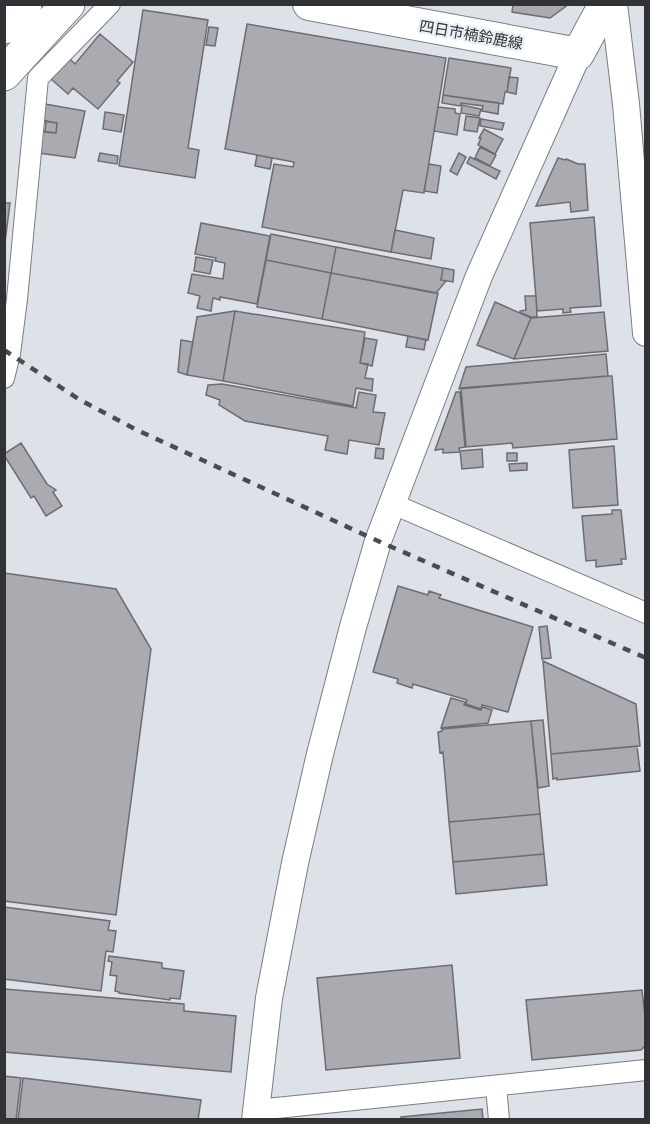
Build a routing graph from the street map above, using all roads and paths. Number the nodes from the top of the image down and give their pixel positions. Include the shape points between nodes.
1 (25, 4) edge
2 (68, 4) edge
3 (110, 4) edge
4 (309, 4) edge
5 (605, 4) edge
6 (614, 4) edge
7 (410, 14) edge
8 (4, 27) edge
9 (578, 54) junction
10 (4, 74) edge
11 (645, 333) edge
12 (4, 378) edge
13 (393, 504) junction
14 (645, 613) edge
15 (645, 1070) edge
16 (496, 1086) junction
17 (256, 1115) edge
18 (499, 1119) edge

1 - 8 highway
2 - 10 highway
3 - 12 street via 38,78 17,299
4 - 7 main road, 四日市楠鈴鹿線
5 - 9 main road
6 - 11 street
7 - 9 main road, 四日市楠鈴鹿線
9 - 13 street via 479,276
13 - 14 street
13 - 17 street via 353,627 298,852 269,998
15 - 16 street
16 - 17 street
16 - 18 street

